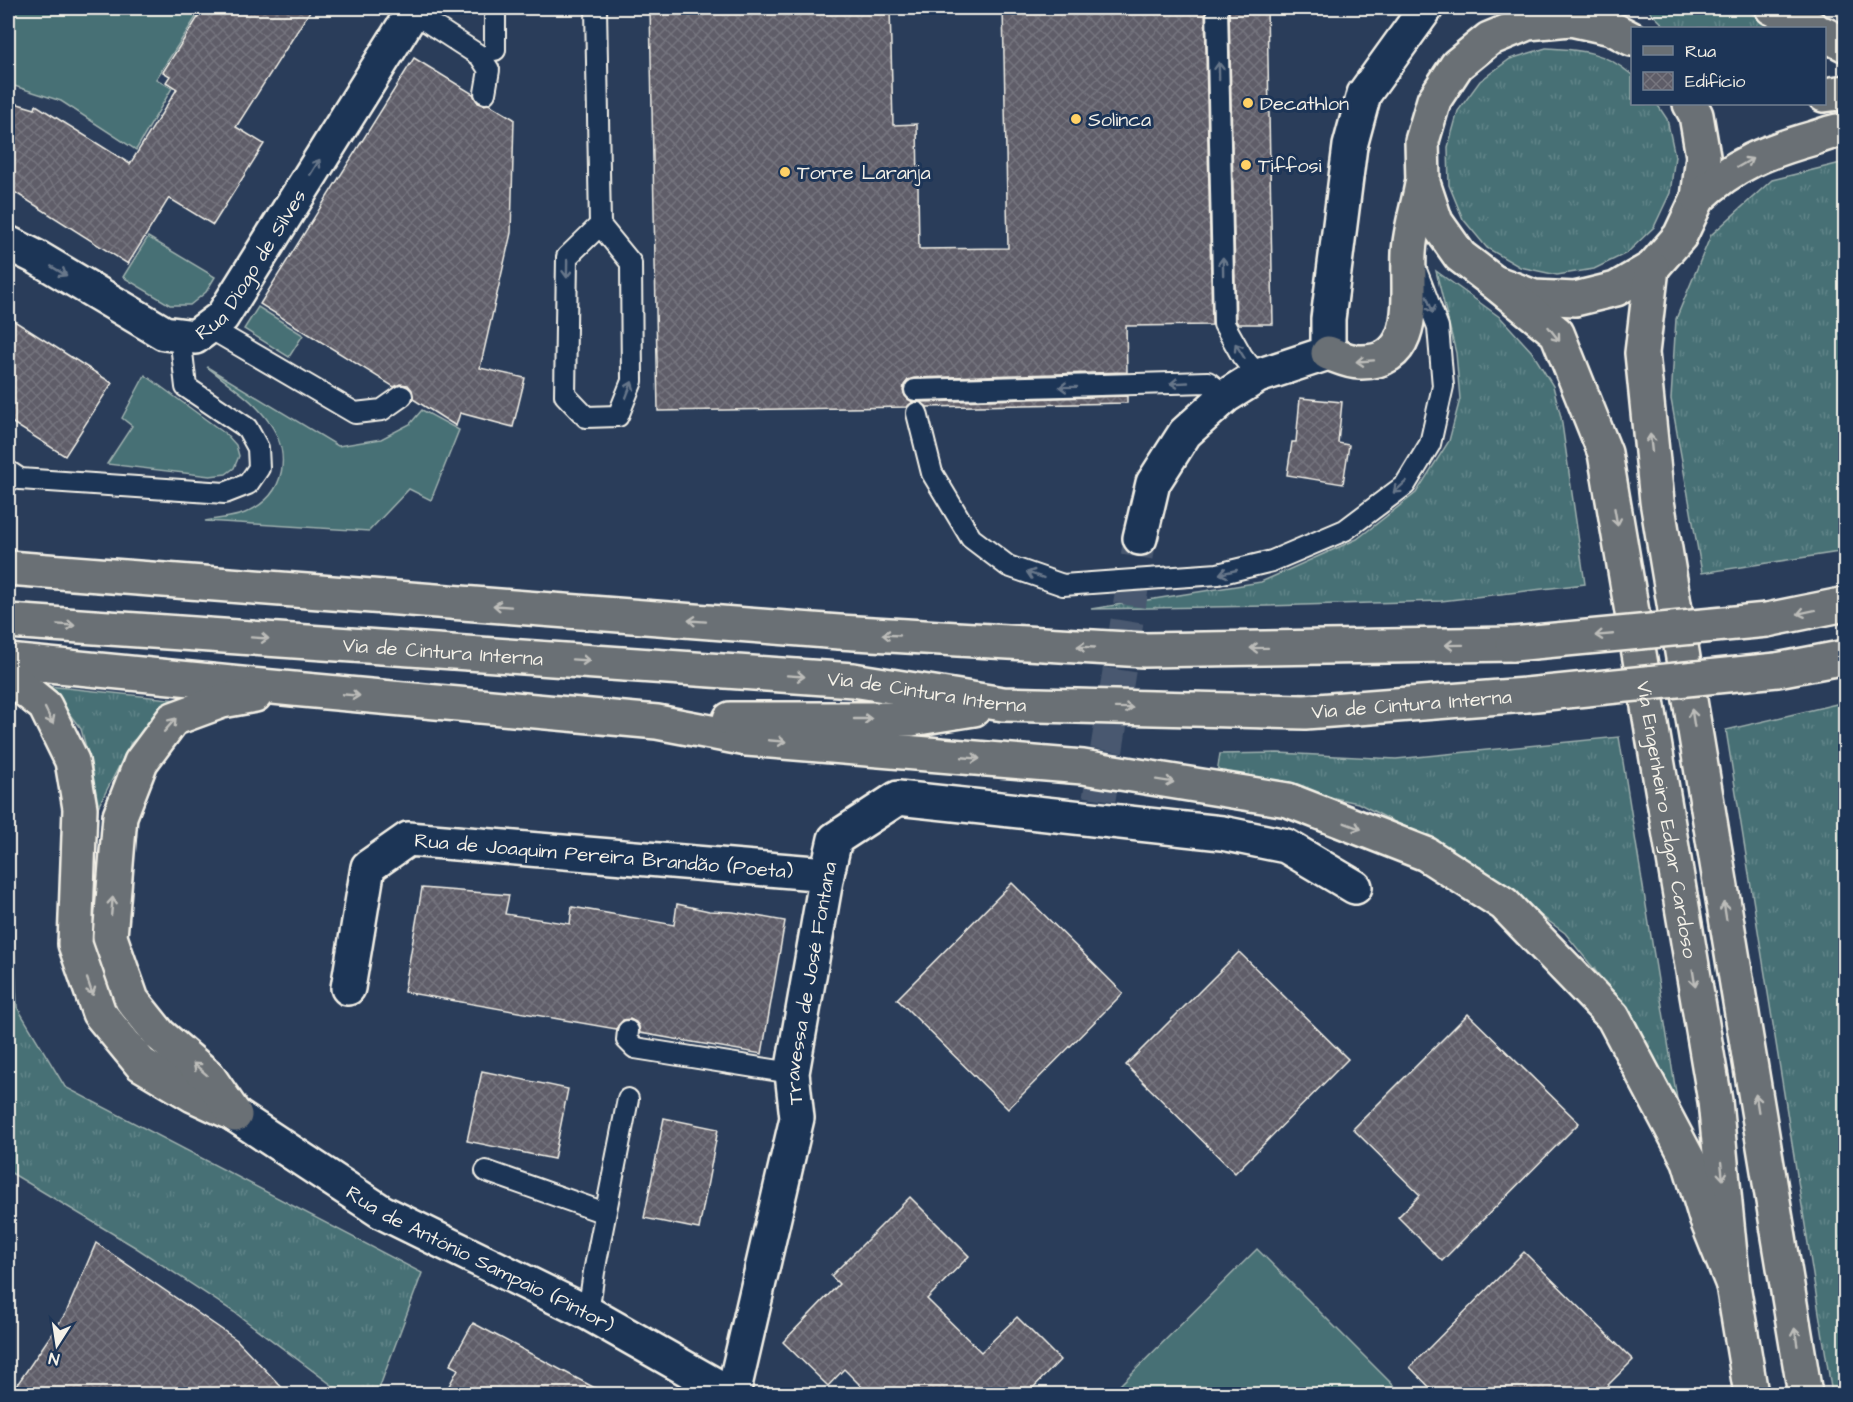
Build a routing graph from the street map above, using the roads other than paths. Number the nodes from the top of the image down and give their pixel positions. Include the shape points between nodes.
1 (495, 8) edge
2 (596, 8) edge
3 (1217, 8) edge
4 (1426, 8) edge
5 (1502, 8) edge
6 (1773, 8) edge
7 (413, 10) edge
8 (1614, 25) edge
9 (1811, 27) edge
10 (1826, 35) edge
11 (1490, 39) junction
12 (1845, 45) edge
13 (495, 50) dead end
14 (1845, 92) edge
15 (485, 93) dead end
16 (1826, 95) edge
17 (1691, 105) edge
18 (1845, 130) edge
19 (1423, 183) junction
20 (1698, 198) junction
21 (600, 225) junction
22 (8, 243) edge
23 (1409, 251) junction
24 (1652, 268) junction
25 (1494, 282) junction
26 (194, 331) junction
27 (1328, 353) junction
28 (1258, 376) junction
29 (915, 390) dead end
30 (402, 396) dead end
31 (1226, 396) junction
32 (917, 413) dead end
33 (8, 471) edge
34 (1140, 538) tunnel mouth
35 (8, 568) edge
36 (1845, 604) edge
37 (8, 621) edge
38 (1845, 657) edge
39 (8, 661) edge
40 (8, 676) edge
41 (293, 689) junction
42 (1003, 704) junction
43 (657, 722) junction
44 (826, 874) junction
45 (1355, 887) dead end
46 (348, 988) dead end
47 (628, 1031) dead end
48 (792, 1073) junction
49 (628, 1099) dead end
50 (235, 1115) junction
51 (486, 1171) dead end
52 (605, 1214) junction
53 (1733, 1285) junction
54 (588, 1313) junction
55 (732, 1395) edge
56 (1751, 1395) edge
57 (1805, 1395) edge

1 - 13 lane
2 - 21 lane
28 -> 3 lane via 1224,324
4 - 27 street via 1364,94 1350,146 1328,319
5 - 11 main road
6 - 9 main road
7 - 15 lane via 480,56 489,70
26 -> 7 street, Rua Diogo de Silves via 222,317
8 - 11 main road via 1570,19 1528,23
10 - 12 main road
11 - 19 main road via 1457,65 1434,100 1422,141
14 - 16 main road
17 - 20 main road via 1703,156
20 -> 18 main road via 1714,182 1748,160
19 - 23 main road
19 - 25 main road, Via Engenheiro Edgar Cardoso via 1436,222 1461,256
20 - 24 main road via 1680,236
21 -> 21 lane via 567,257 565,395 586,417 618,416 632,381 631,263
22 -> 26 street, Rua Diogo de Silves via 164,333
23 -> 27 main road via 1409,318 1399,345 1384,360 1357,363
23 -> 32 lane via 1438,327 1443,386 1430,444 1405,485 1344,530 1272,561 1218,574 1063,585 1008,566 971,538 932,473
24 - 25 main road via 1616,289 1575,299 1534,297
57 -> 24 main road, Via Engenheiro Edgar Cardoso via 1657,501 1642,353
25 -> 53 main road, Via Engenheiro Edgar Cardoso via 1557,333 1605,453 1715,1101
26 - 30 lane via 356,413 382,410
26 - 33 lane via 186,387 247,428 258,447 259,468 248,484 225,493 20,479
27 - 28 street
28 - 31 street
31 -> 29 lane via 1208,382
31 - 34 street via 1185,434 1153,483
36 -> 35 main road, bridge via 1767,620 1513,644 1144,650 838,632
37 -> 42 main road, Via de Cintura Interna via 853,680
42 -> 38 main road, Via de Cintura Interna, bridge via 1305,712 1777,670
39 - 41 main road
40 -> 50 main road via 45,706 72,761 80,808 75,944 99,1013 141,1064
41 -> 43 main road
50 -> 41 main road via 208,1076 160,1035 132,1000 110,936 120,816 141,762 173,718 222,701
43 -> 42 main road via 912,719
43 -> 53 main road via 747,739 1083,767 1288,800 1426,854 1504,904 1613,1017 1689,1161 1706,1218
44 - 45 street, Travessa de José Fontana via 835,839 898,798 1097,809 1222,833 1286,846
44 - 46 street, Rua de Joaquim Pereira Brandão (Poeta) via 408,839 368,867
44 - 48 street, Travessa de José Fontana
47 - 48 lane via 627,1040 635,1048
48 - 55 street, Travessa de José Fontana via 797,1118
49 - 52 lane
50 - 54 street, Rua de António Sampaio (Pintor) via 382,1212
51 - 52 lane
52 - 54 lane
53 - 56 main road, Via Engenheiro Edgar Cardoso
54 - 55 street, Rua de António Sampaio (Pintor)

